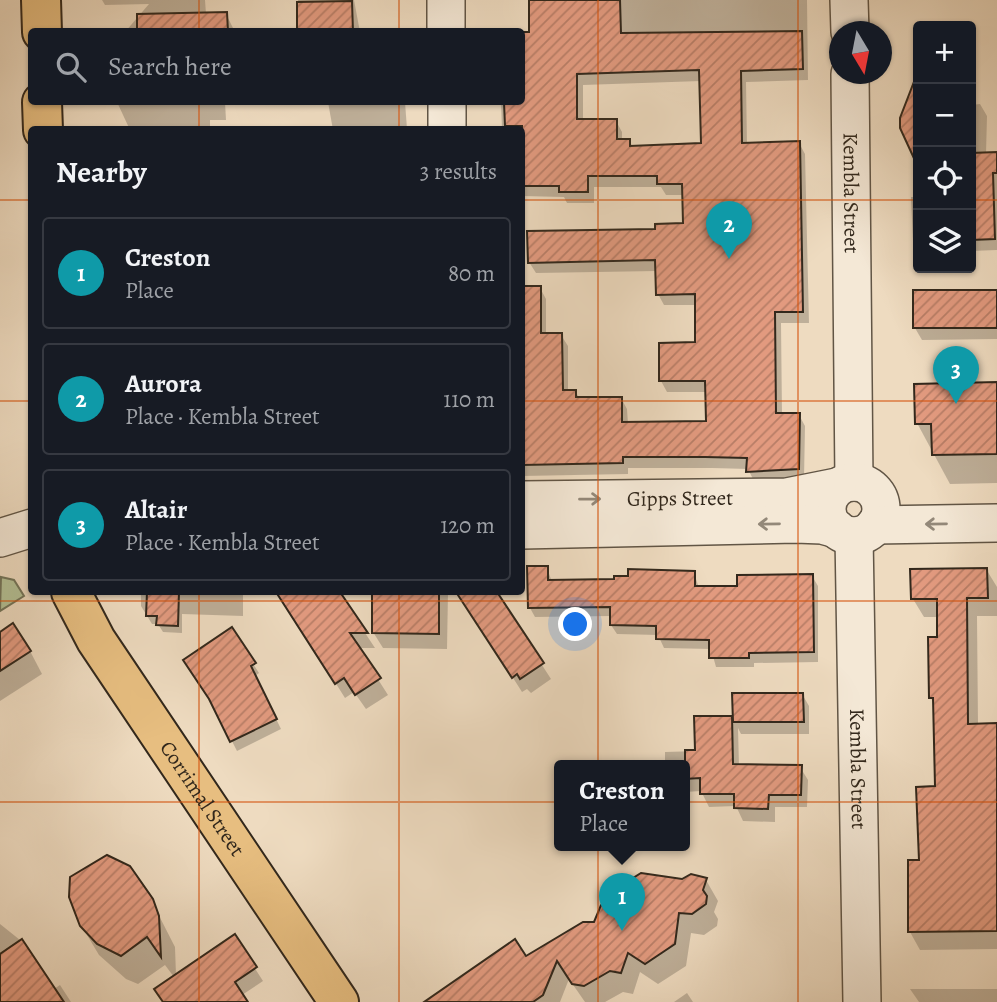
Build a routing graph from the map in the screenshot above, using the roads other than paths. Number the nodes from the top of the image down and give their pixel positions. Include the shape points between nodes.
1 (41, 0) edge
2 (446, 0) edge
3 (849, 0) edge
4 (850, 21) edge
5 (42, 28) edge
6 (446, 28) edge
7 (850, 84) edge
8 (42, 105) edge
9 (447, 105) edge
10 (43, 126) edge
11 (447, 126) edge
12 (846, 485) junction
13 (525, 500) edge
14 (997, 523) edge
15 (28, 529) edge
16 (525, 530) edge
17 (855, 530) junction
18 (0, 538) edge
19 (73, 595) edge
20 (339, 1002) edge
21 (862, 1002) edge

1 - 5 main road
2 - 6 street
3 - 4 street
7 - 12 street, Kembla Street
8 - 10 main road
9 - 11 street
13 -> 12 street, Gipps Street via 787,497
12 - 17 street, Kembla Street via 828,501 827,509
14 -> 17 street, Gipps Street
15 - 18 street
17 -> 16 street, Gipps Street via 796,524
17 - 21 street, Kembla Street
19 - 20 main road, Corrimal Street via 96,640

